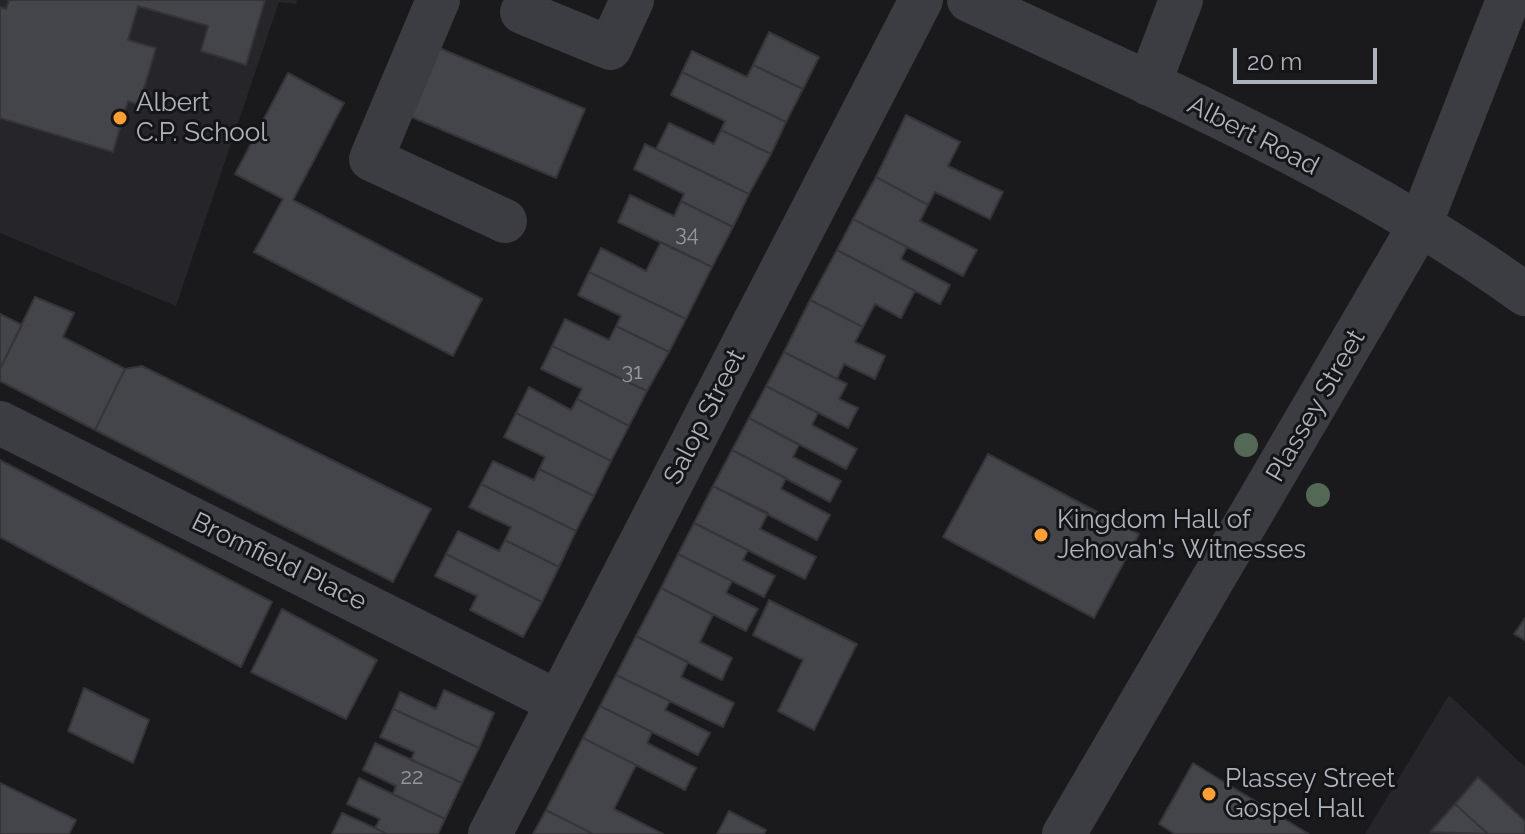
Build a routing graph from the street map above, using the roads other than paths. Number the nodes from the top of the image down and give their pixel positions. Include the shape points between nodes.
1 (438, 0) edge
2 (632, 0) edge
3 (921, 0) edge
4 (969, 0) edge
5 (1181, 0) edge
6 (1508, 0) edge
7 (522, 12) dead end
8 (1149, 84) junction
9 (505, 221) dead end
10 (1420, 225) junction
11 (1525, 294) edge
12 (0, 423) edge
13 (558, 702) junction
14 (490, 834) edge
15 (1064, 834) edge

1 - 9 street via 371,159
2 - 7 street via 610,48
3 - 13 street, Salop Street
4 - 8 street, Albert Road
5 - 8 street
6 - 10 street, Plassey Street
8 - 10 street, Albert Road
10 - 11 street, Albert Road
10 - 15 street, Plassey Street
12 - 13 street, Bromfield Place
13 - 14 street, Salop Street

